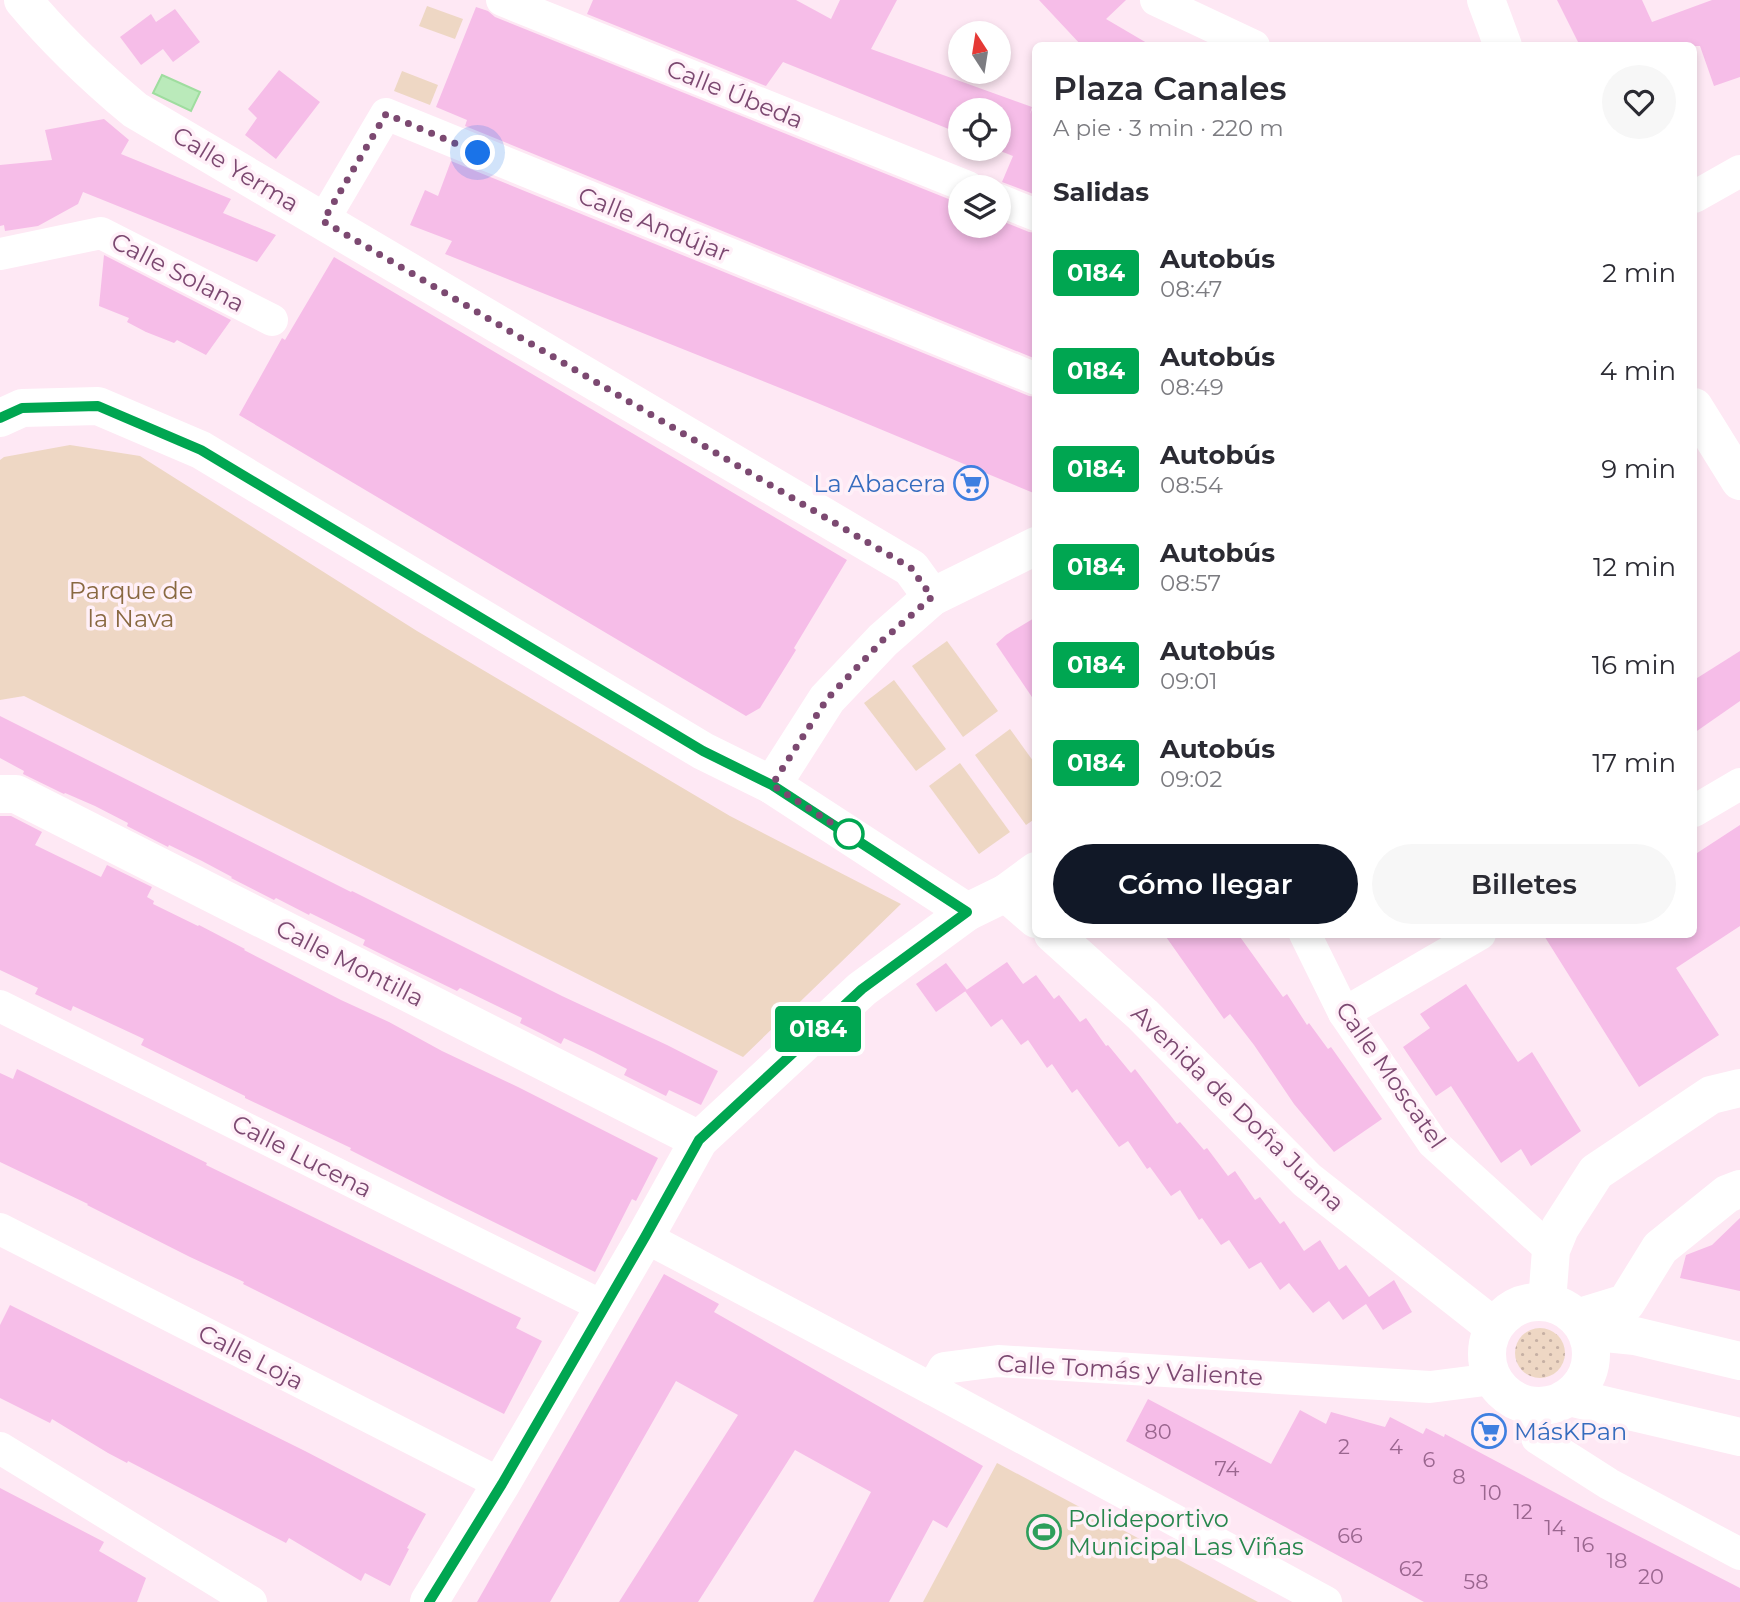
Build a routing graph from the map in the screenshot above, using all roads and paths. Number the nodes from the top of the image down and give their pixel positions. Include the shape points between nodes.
1 (23, 0) edge
2 (502, 0) edge
3 (1156, 0) edge
4 (1486, 0) edge
5 (1245, 42) edge
6 (1502, 42) edge
7 (1740, 171) edge
8 (948, 179) edge
9 (1697, 195) edge
10 (1011, 205) edge
11 (1032, 213) edge
12 (323, 221) junction
13 (0, 254) edge
14 (272, 320) dead end
15 (1032, 377) edge
16 (0, 418) edge
17 (1697, 418) edge
18 (1707, 456) edge
19 (1740, 481) edge
20 (1032, 548) edge
21 (932, 597) junction
22 (772, 785) junction
23 (1740, 785) edge
24 (0, 794) edge
25 (1697, 809) edge
26 (1021, 882) edge
27 (1032, 909) edge
28 (967, 912) junction
29 (1057, 938) edge
30 (1307, 938) edge
31 (1473, 938) edge
32 (0, 1006) edge
33 (1344, 1013) junction
34 (1740, 1088) edge
35 (699, 1140) junction
36 (1740, 1189) edge
37 (0, 1229) edge
38 (645, 1237) junction
39 (1551, 1250) junction
40 (604, 1307) junction
41 (1570, 1317) junction
42 (1494, 1327) junction
43 (1740, 1361) edge
44 (1493, 1379) junction
45 (932, 1389) junction
46 (1569, 1397) junction
47 (1526, 1405) junction
48 (1740, 1437) edge
49 (0, 1448) edge
50 (502, 1484) junction
51 (1740, 1554) edge
52 (251, 1602) edge
53 (429, 1602) edge
54 (1326, 1602) edge

1 - 12 street, Calle Yerma via 50,33 135,110
2 - 8 street, Calle Úbeda
3 - 5 street
4 - 6 street
7 - 9 street
10 - 11 street
12 - 15 street, Calle Andújar via 386,114
12 - 21 street, Calle Yerma via 911,568
13 - 14 street, Calle Solana via 101,233
16 - 22 street via 22,408 98,406 201,450 703,751
17 - 18 street
18 - 19 street
20 - 21 street
21 - 22 street via 827,699
22 - 28 street
23 - 25 street
24 - 35 street, Calle Montilla via 16,794
26 - 27 street
26 - 28 street
28 - 35 street via 862,989
29 - 42 street, Avenida de Doña Juana via 1143,1016 1307,1180
30 - 33 street, Calle Moscatel
31 - 33 street
32 - 40 street, Calle Lucena
33 - 39 street, Calle Moscatel via 1433,1143
34 - 39 street via 1711,1096 1596,1172
35 - 38 street
36 - 41 street via 1727,1194 1660,1248 1626,1303
37 - 50 street, Calle Loja
38 - 40 street
38 - 45 street
39 - 41 street
40 - 50 street
41 - 42 street via 1532,1302 1517,1306
41 - 43 street
41 - 46 street via 1591,1345 1591,1360 1588,1374
42 - 44 street via 1487,1344
44 - 45 street, Calle Tomás y Valiente via 1430,1387 998,1361 944,1368
44 - 47 street via 1502,1391
45 - 54 street
46 - 47 street via 1541,1407
46 - 48 street
47 - 51 street via 1537,1438 1609,1484
49 - 52 street
50 - 53 street

